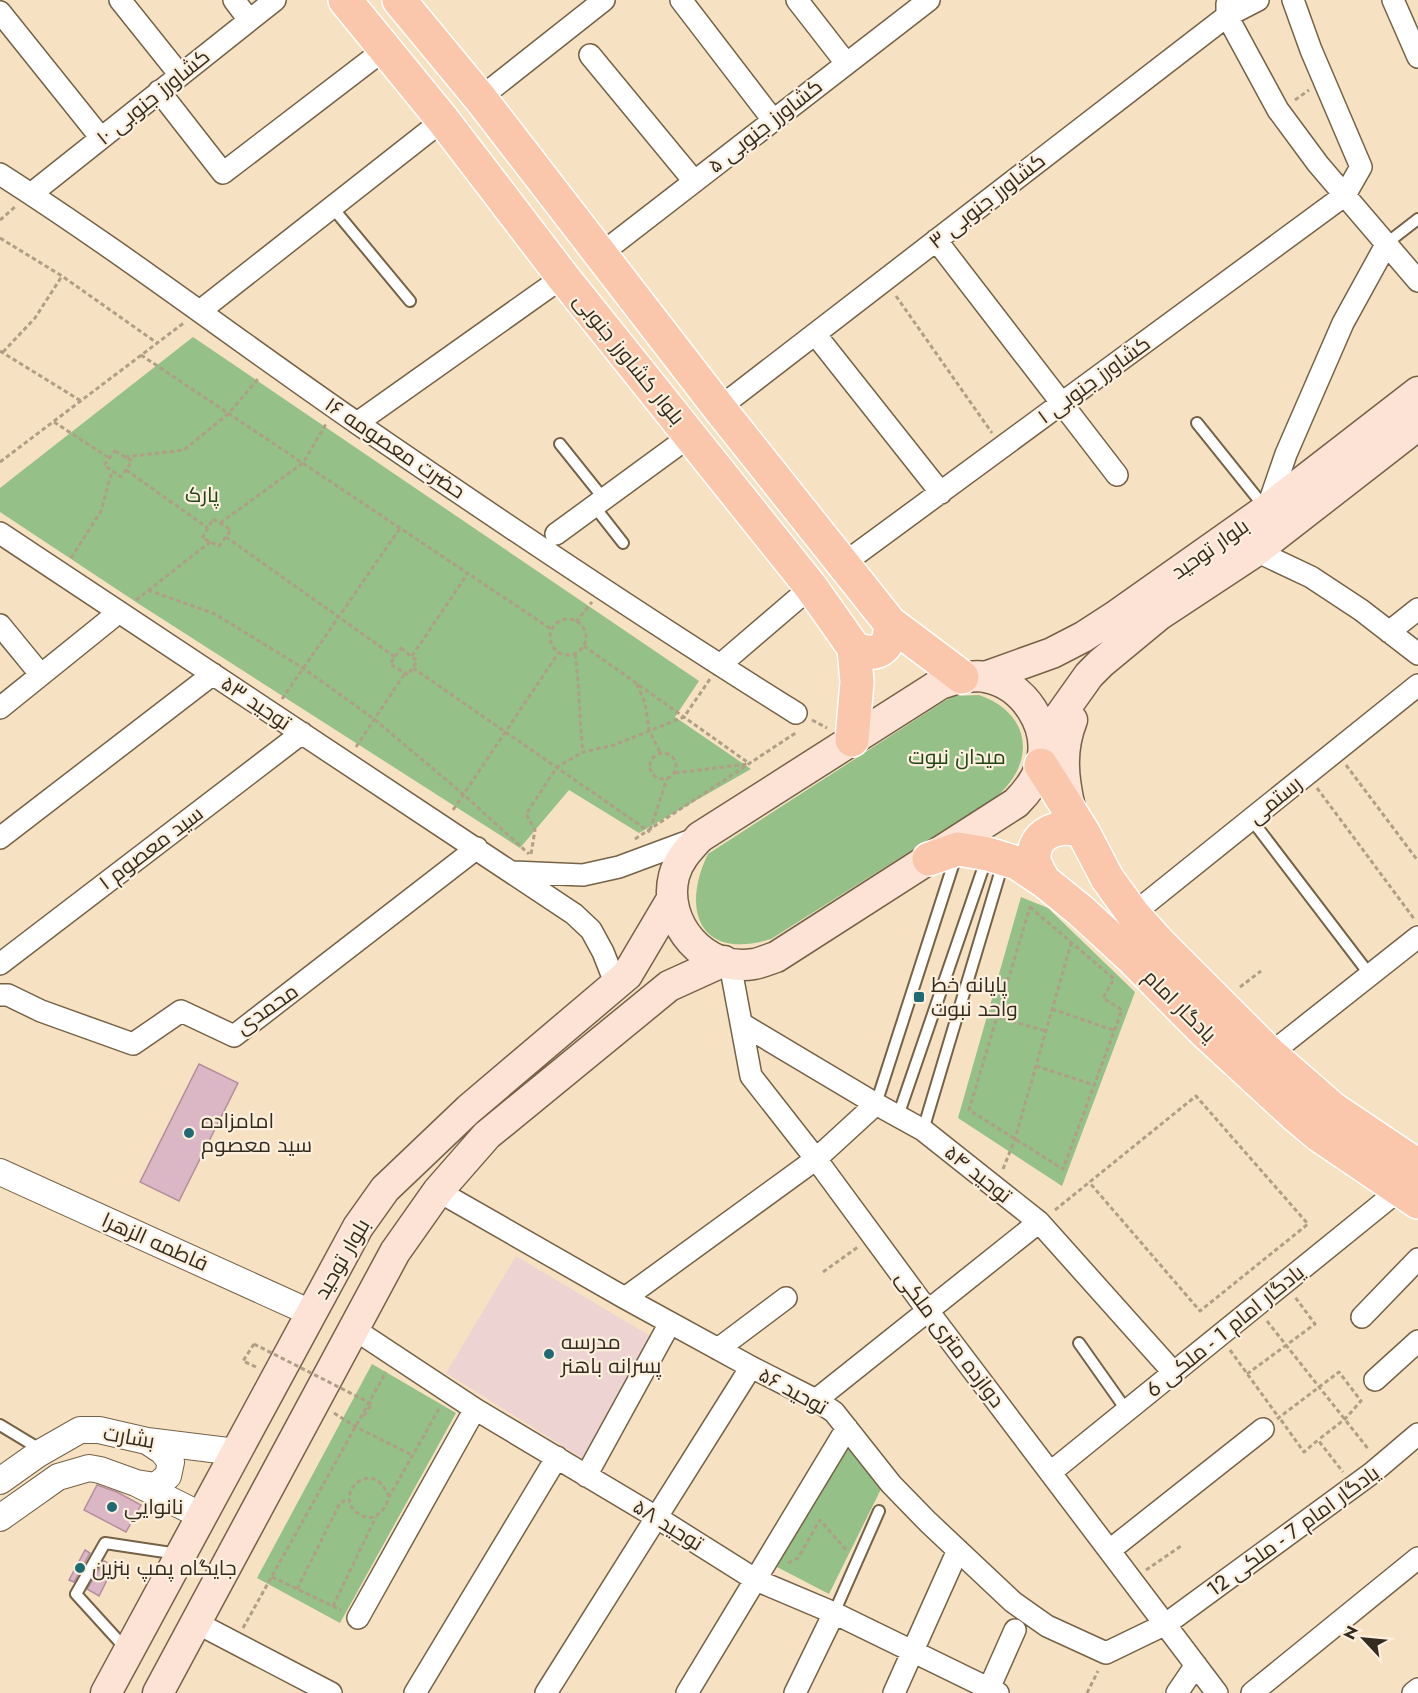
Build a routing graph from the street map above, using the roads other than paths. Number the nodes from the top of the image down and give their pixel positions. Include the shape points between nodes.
1 (120, 0) edge
2 (234, 0) edge
3 (275, 0) edge
4 (345, 0) edge
5 (399, 0) edge
6 (604, 0) edge
7 (681, 0) edge
8 (797, 0) edge
9 (929, 0) edge
10 (1258, 0) edge
11 (1293, 0) edge
12 (1392, 0) edge
13 (1227, 8) edge
14 (0, 12) edge
15 (249, 20) junction
16 (385, 49) junction
17 (590, 55) dead end
18 (1418, 57) edge
19 (846, 63) junction
20 (180, 75) junction
21 (159, 91) junction
22 (480, 98) junction
23 (443, 120) junction
24 (773, 120) junction
25 (101, 138) junction
26 (0, 174) edge
27 (694, 182) junction
28 (31, 194) junction
29 (1345, 195) junction
30 (332, 207) junction
31 (1418, 219) edge
32 (936, 240) junction
33 (1387, 243) junction
34 (602, 253) junction
35 (563, 277) junction
36 (1418, 281) edge
37 (410, 301) dead end
38 (200, 311) junction
39 (815, 334) junction
40 (1418, 392) edge
41 (1061, 404) junction
42 (719, 408) junction
43 (357, 423) junction
44 (1197, 423) dead end
45 (1418, 425) edge
46 (690, 436) junction
47 (560, 444) dead end
48 (1116, 475) dead end
49 (940, 493) junction
50 (599, 502) junction
51 (1267, 509) junction
52 (0, 533) edge
53 (556, 534) dead end
54 (623, 543) dead end
55 (1256, 551) junction
56 (843, 564) junction
57 (811, 587) junction
58 (1418, 609) edge
59 (119, 612) junction
60 (890, 623) junction
61 (0, 625) edge
62 (1389, 632) junction
63 (854, 648) junction
64 (1119, 648) junction
65 (1418, 654) edge
66 (720, 665) junction
67 (213, 674) junction
68 (41, 675) junction
69 (974, 677) junction
70 (1418, 686) edge
71 (0, 708) edge
72 (805, 717) road end
73 (302, 733) junction
74 (852, 740) junction
75 (1042, 756) junction
76 (1251, 819) junction
77 (1077, 822) junction
78 (700, 837) junction
79 (0, 838) edge
80 (477, 848) junction
81 (970, 855) junction
82 (512, 872) junction
83 (1044, 881) junction
84 (672, 899) junction
85 (1132, 914) junction
86 (1418, 937) edge
87 (727, 963) junction
88 (0, 964) edge
89 (1370, 975) junction
90 (622, 980) junction
91 (669, 986) junction
92 (0, 995) edge
93 (742, 1024) junction
94 (1270, 1054) junction
95 (876, 1104) junction
96 (898, 1116) junction
97 (923, 1130) junction
98 (816, 1159) junction
99 (0, 1172) edge
100 (1412, 1186) edge
101 (438, 1191) junction
102 (1039, 1222) junction
103 (1418, 1259) edge
104 (625, 1298) junction
105 (786, 1298) dead end
106 (928, 1311) junction
107 (311, 1313) junction
108 (1362, 1317) dead end
109 (670, 1323) junction
110 (354, 1329) junction
111 (1418, 1341) edge
112 (1079, 1343) dead end
113 (718, 1349) junction
114 (751, 1367) junction
115 (1174, 1373) junction
116 (1375, 1380) dead end
117 (816, 1400) junction
118 (475, 1409) junction
119 (1127, 1411) junction
120 (1271, 1423) road end
121 (0, 1425) edge
122 (846, 1428) junction
123 (1418, 1434) edge
124 (147, 1441) junction
125 (43, 1451) junction
126 (236, 1452) junction
127 (557, 1457) junction
128 (1051, 1472) junction
129 (586, 1476) junction
130 (0, 1481) edge
131 (136, 1483) junction
132 (879, 1511) dead end
133 (202, 1516) junction
134 (656, 1517) junction
135 (0, 1518) edge
136 (958, 1550) junction
137 (1110, 1550) junction
138 (181, 1554) junction
139 (1418, 1558) edge
140 (756, 1580) junction
141 (834, 1613) junction
142 (358, 1618) road end
143 (195, 1622) junction
144 (1166, 1624) junction
145 (1015, 1630) dead end
146 (912, 1650) junction
147 (128, 1652) junction
148 (1196, 1665) junction
149 (1418, 1689) edge
150 (991, 1692) edge
151 (106, 1693) edge
152 (158, 1693) edge
153 (331, 1693) edge
154 (415, 1693) edge
155 (546, 1693) edge
156 (687, 1693) edge
157 (795, 1693) edge
158 (894, 1693) edge
159 (1177, 1693) edge
160 (1217, 1693) edge
161 (1252, 1693) edge
162 (1413, 1693) edge

1 - 20 street
2 - 15 street
3 - 15 street, کشاورز جنوبی ۱۰
4 - 16 main road, بلوار کشاورز جنوبی
5 - 22 main road, بلوار کشاورز جنوبی
6 - 22 street
7 - 24 street
8 - 19 street
9 - 19 street, کشاورز جنوبی ۵
10 - 13 street, کشاورز جنوبی ۳
11 - 29 street via 1361,167
12 - 18 street
13 - 29 street via 1278,110
13 - 32 street, کشاورز جنوبی ۳
14 - 25 street
15 - 20 street, کشاورز جنوبی ۱۰
16 - 21 street via 223,173
16 - 23 main road, بلوار کشاورز جنوبی
17 - 27 street
19 - 24 street, کشاورز جنوبی ۵
20 - 21 street, کشاورز جنوبی ۱۰
21 - 25 street, کشاورز جنوبی ۱۰
22 - 34 main road, بلوار کشاورز جنوبی
23 - 30 street
23 - 35 main road, بلوار کشاورز جنوبی
24 - 27 street, کشاورز جنوبی ۵
25 - 28 street, کشاورز جنوبی ۱۰
26 - 28 street, حضرت معصومه ۱۶
27 - 34 street, کشاورز جنوبی ۵
28 - 38 street, حضرت معصومه ۱۶
29 - 33 street
29 - 41 street, کشاورز جنوبی ۱
30 - 37 lane
30 - 38 street
31 - 33 lane
32 - 39 street, کشاورز جنوبی ۳
32 - 41 street
33 - 36 street
33 - 51 street via 1343,323 1286,454
34 - 42 main road, بلوار کشاورز جنوبی
35 - 43 street
35 - 46 main road, بلوار کشاورز جنوبی
38 - 43 street, حضرت معصومه ۱۶
39 - 42 street, کشاورز جنوبی ۳
39 - 49 street
40 - 51 main road, بلوار توحید
41 - 48 street
41 - 49 street, کشاورز جنوبی ۱
42 - 56 main road, بلوار کشاورز جنوبی
43 - 66 street, حضرت معصومه ۱۶
44 - 51 lane
45 - 55 main road, بلوار توحید
46 - 50 street
46 - 57 main road, بلوار کشاورز جنوبی
47 - 50 lane
49 - 56 street, کشاورز جنوبی ۱
50 - 53 street
50 - 54 lane
51 - 69 main road, بلوار توحید via 1083,637 1052,653
52 - 59 street, توحید ۵۳
55 - 62 street via 1311,577
55 - 64 main road, بلوار توحید via 1159,615
56 - 60 main road, بلوار کشاورز جنوبی
57 - 63 main road, بلوار کشاورز جنوبی
57 - 66 street
58 - 62 street
59 - 67 street, توحید ۵۳
59 - 68 street
60 - 63 main road via 886,645 876,652 864,653
60 - 69 main road, بلوار کشاورز جنوبی
61 - 68 street
62 - 65 street
63 - 74 main road via 857,682
64 - 75 main road, بلوار توحید via 1089,675 1057,720
64 - 77 main road via 1087,687 1068,731 1063,753 1064,785
66 - 72 street, حضرت معصومه ۱۶
67 - 73 street, توحید ۵۳
67 - 79 street
68 - 71 street
69 - 74 main road via 940,684
69 - 75 main road via 1007,685 1026,699 1038,719
70 - 76 street, رستمی
73 - 80 street, توحید ۵۳
73 - 88 street, سید معصوم ۱
74 - 78 main road
75 - 77 main road, یادگار امام
75 - 81 main road via 1032,787
76 - 85 street, رستمی
76 - 89 lane
77 - 83 main road via 1076,828 1058,828 1041,838 1034,856
77 - 85 main road, یادگار امام
78 - 82 street via 619,867 583,875
78 - 84 main road via 684,854 674,876
80 - 82 street, توحید ۵۳
80 - 92 street, محمدی via 234,1036 181,1011 133,1044
81 - 83 main road, یادگار امام via 1017,863
81 - 87 main road via 776,957 754,964
81 - 95 lane
81 - 96 lane
81 - 97 lane
82 - 90 street, توحید ۵۳ via 591,930
83 - 100 main road, یادگار امام via 1081,911 1257,1081 1319,1135
84 - 87 main road via 678,922 690,942
84 - 90 main road, بلوار توحید
85 - 94 main road, یادگار امام
86 - 89 street
87 - 91 main road, بلوار توحید
87 - 93 street, دوازده متری ملکی
89 - 94 street
90 - 91 main road via 650,960 666,968
90 - 107 main road, بلوار توحید via 469,1109 385,1189 358,1227
91 - 101 main road, بلوار توحید via 487,1135
93 - 95 street, توحید ۵۴
93 - 98 street, دوازده متری ملکی via 751,1076
94 - 100 main road, یادگار امام
95 - 96 street, توحید ۵۴
95 - 98 street
96 - 97 street, توحید ۵۴
97 - 102 street, توحید ۵۴
98 - 104 street
98 - 106 street, دوازده متری ملکی
99 - 107 street, فاطمه الزهرا
100 - 115 street, یادگار امام 1 - ملکی 6
101 - 104 street, توحید ۵۶
101 - 110 main road, بلوار توحید via 395,1252
102 - 106 street
102 - 115 street, توحید ۵۴
103 - 108 street
104 - 109 street, توحید ۵۶
105 - 113 street
106 - 117 street
106 - 128 street, دوازده متری ملکی
107 - 126 main road, بلوار توحید
109 - 113 street, توحید ۵۶
109 - 129 street
110 - 118 street, توحید ۵۸
110 - 143 main road, بلوار توحید
111 - 116 street
112 - 119 lane
113 - 114 street, توحید ۵۶
114 - 117 street, توحید ۵۶
114 - 134 street
115 - 119 street, یادگار امام 1 - ملکی 6
117 - 122 street, توحید ۵۶ via 834,1412
118 - 127 street, توحید ۵۸
118 - 142 street
119 - 128 street, یادگار امام 1 - ملکی 6
120 - 137 street
121 - 125 lane
122 - 136 street, توحید ۵۶ via 891,1484
122 - 140 street
123 - 144 street, یادگار امام 7 - ملکی 12 via 1382,1466
124 - 125 street, بشارت via 99,1430 80,1430
124 - 126 street, بشارت
124 - 131 street via 171,1462 168,1476 156,1486
125 - 130 street, بشارت
126 - 133 main road, بلوار توحید
127 - 129 street, توحید ۵۸
127 - 154 street
128 - 137 street, دوازده متری ملکی
129 - 134 street, توحید ۵۸
131 - 133 street, بشارت
131 - 135 street, بشارت via 100,1470 79,1470 58,1477
132 - 141 lane
133 - 138 main road, بلوار توحید
134 - 140 street, توحید ۵۸
134 - 155 street
136 - 144 street, توحید ۵۶ via 1013,1602 1047,1626 1106,1653
136 - 146 street
137 - 144 street, دوازده متری ملکی
138 - 147 main road, بلوار توحید
138 - 147 lane via 105,1543 76,1594
139 - 161 street
140 - 141 street, توحید ۵۸
140 - 156 street
141 - 146 street, توحید ۵۸
141 - 157 street
143 - 152 main road, بلوار توحید
143 - 153 street
144 - 148 street, دوازده متری ملکی
145 - 150 street
146 - 150 street, توحید ۵۸
146 - 158 street
147 - 151 main road, بلوار توحید
148 - 159 street
148 - 160 street, دوازده متری ملکی
149 - 162 street

